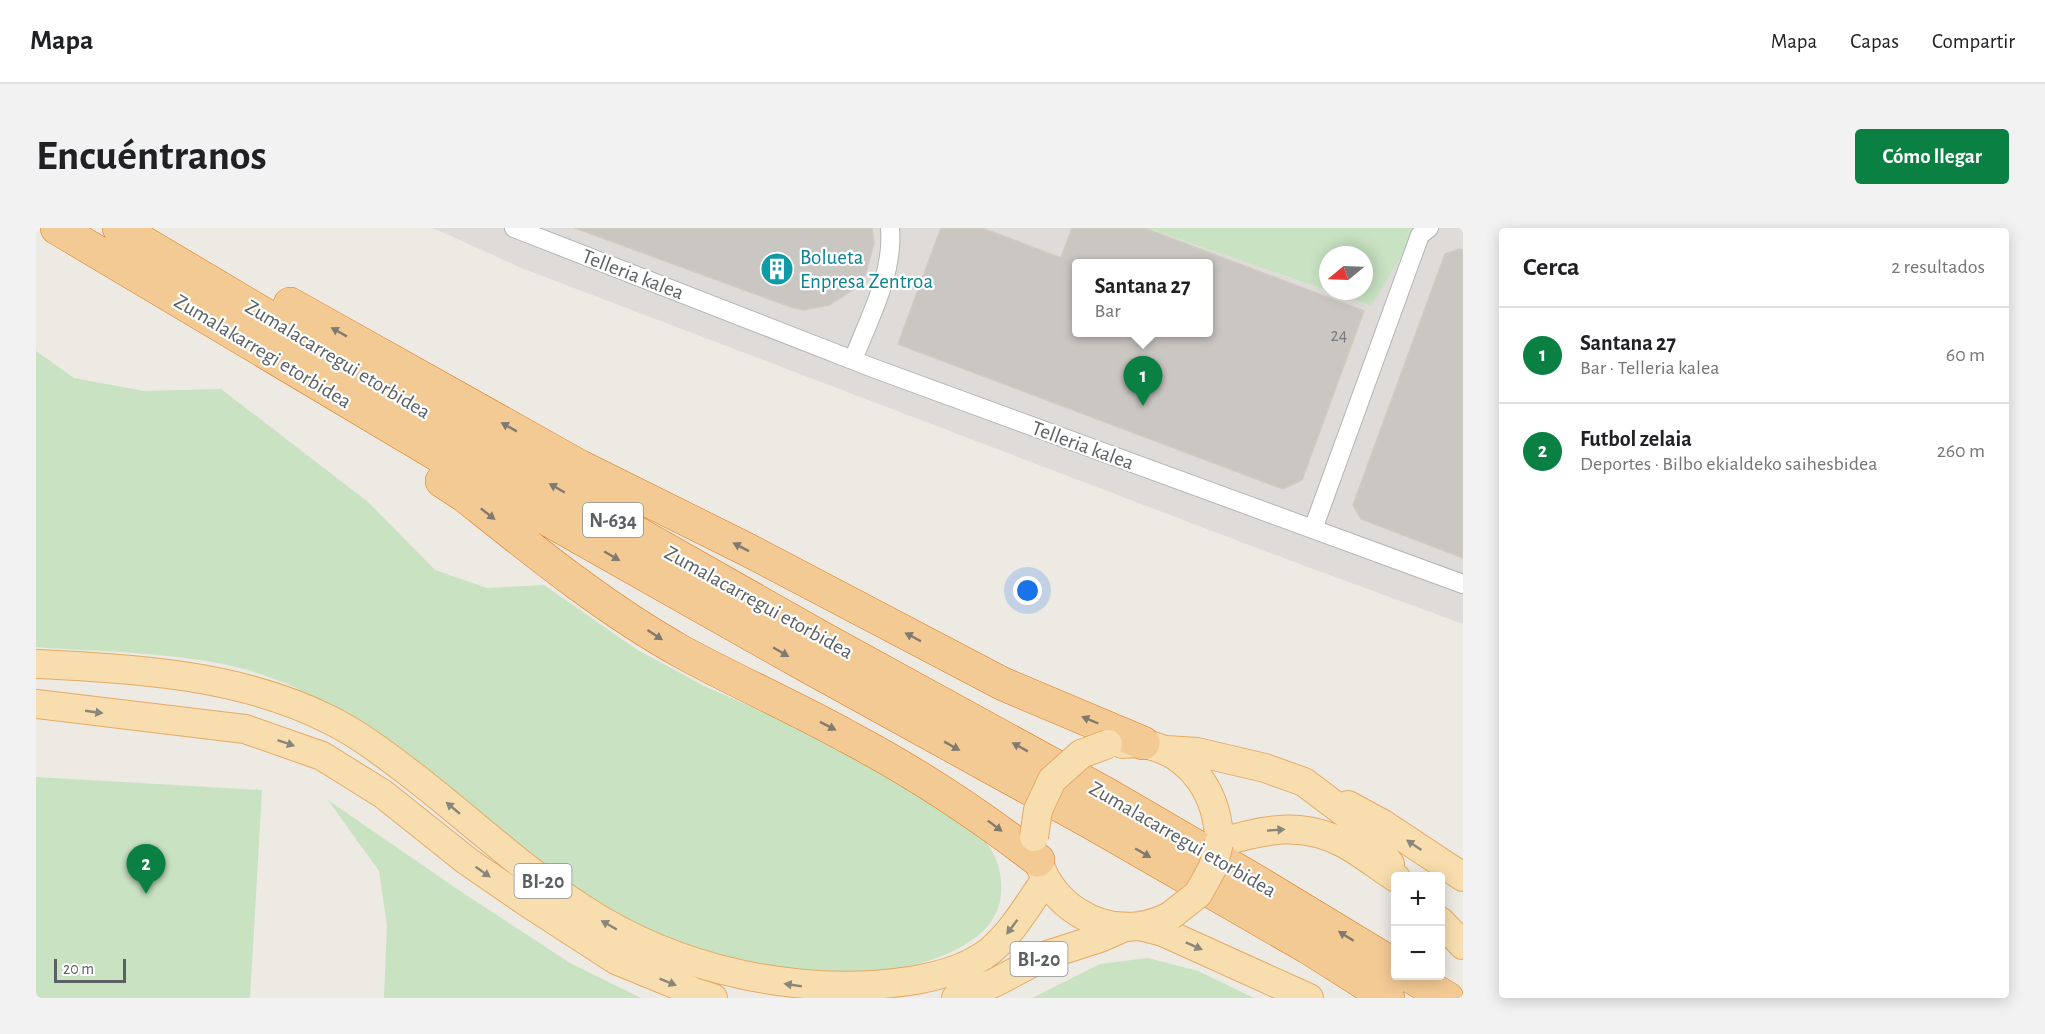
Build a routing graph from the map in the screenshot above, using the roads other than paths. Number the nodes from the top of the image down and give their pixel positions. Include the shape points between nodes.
1 (57, 228) edge
2 (514, 228) edge
3 (890, 228) edge
4 (1429, 228) edge
5 (118, 240) edge
6 (853, 360) junction
7 (416, 442) joint
8 (1313, 529) junction
9 (1463, 584) edge
10 (36, 664) edge
11 (36, 704) edge
12 (1154, 747) junction
13 (1304, 782) junction
14 (1219, 843) junction
15 (1040, 859) junction
16 (1398, 872) edge
17 (1391, 875) edge
18 (1463, 877) edge
19 (1445, 926) edge
20 (1132, 927) junction
21 (1463, 945) edge
22 (1391, 964) edge
23 (1418, 980) edge
24 (713, 998) edge
25 (956, 998) edge
26 (1309, 998) edge
27 (1388, 998) edge
28 (1447, 998) edge

1 - 5 highway, N-634
2 - 6 street, Telleria kalea
3 - 6 street via 892,247 887,272
4 - 8 street via 1420,235
5 - 7 highway, Zumalakarregi etorbidea / N-634
12 -> 5 highway, N-634 via 1003,684 579,466 200,253
5 -> 15 highway, N-634 via 175,321 465,496 606,603 681,651 850,737 926,781
22 -> 5 highway, Zumalacarregui etorbidea / N-634 via 1108,795 832,644
6 - 8 street, Telleria kalea
7 -> 27 highway, Zumalacarregui etorbidea / N-634 via 796,661 1309,948
8 - 9 street, Telleria kalea
15 -> 10 main road, BI-20 via 1006,934 972,962 937,976 843,988 803,987 734,974 657,949 613,928 538,877 391,759 332,721 282,699 220,683
11 -> 24 main road, BI-20 via 245,729 322,756 383,794 467,861 616,960
12 - 13 main road via 1197,752
12 - 14 main road via 1185,762 1207,788 1216,811
12 - 15 main road, bridge via 1108,744 1081,754 1052,780 1038,810
13 - 16 main road via 1353,819
18 -> 13 main road via 1383,824
14 -> 17 main road via 1250,833 1303,829 1344,844
14 - 20 main road, bridge via 1214,867 1198,894 1170,916
15 - 20 main road via 1056,894 1079,914 1099,923
19 - 21 main road
20 - 25 main road, BI-20 via 1047,955
20 -> 26 main road via 1163,932
23 - 28 highway

